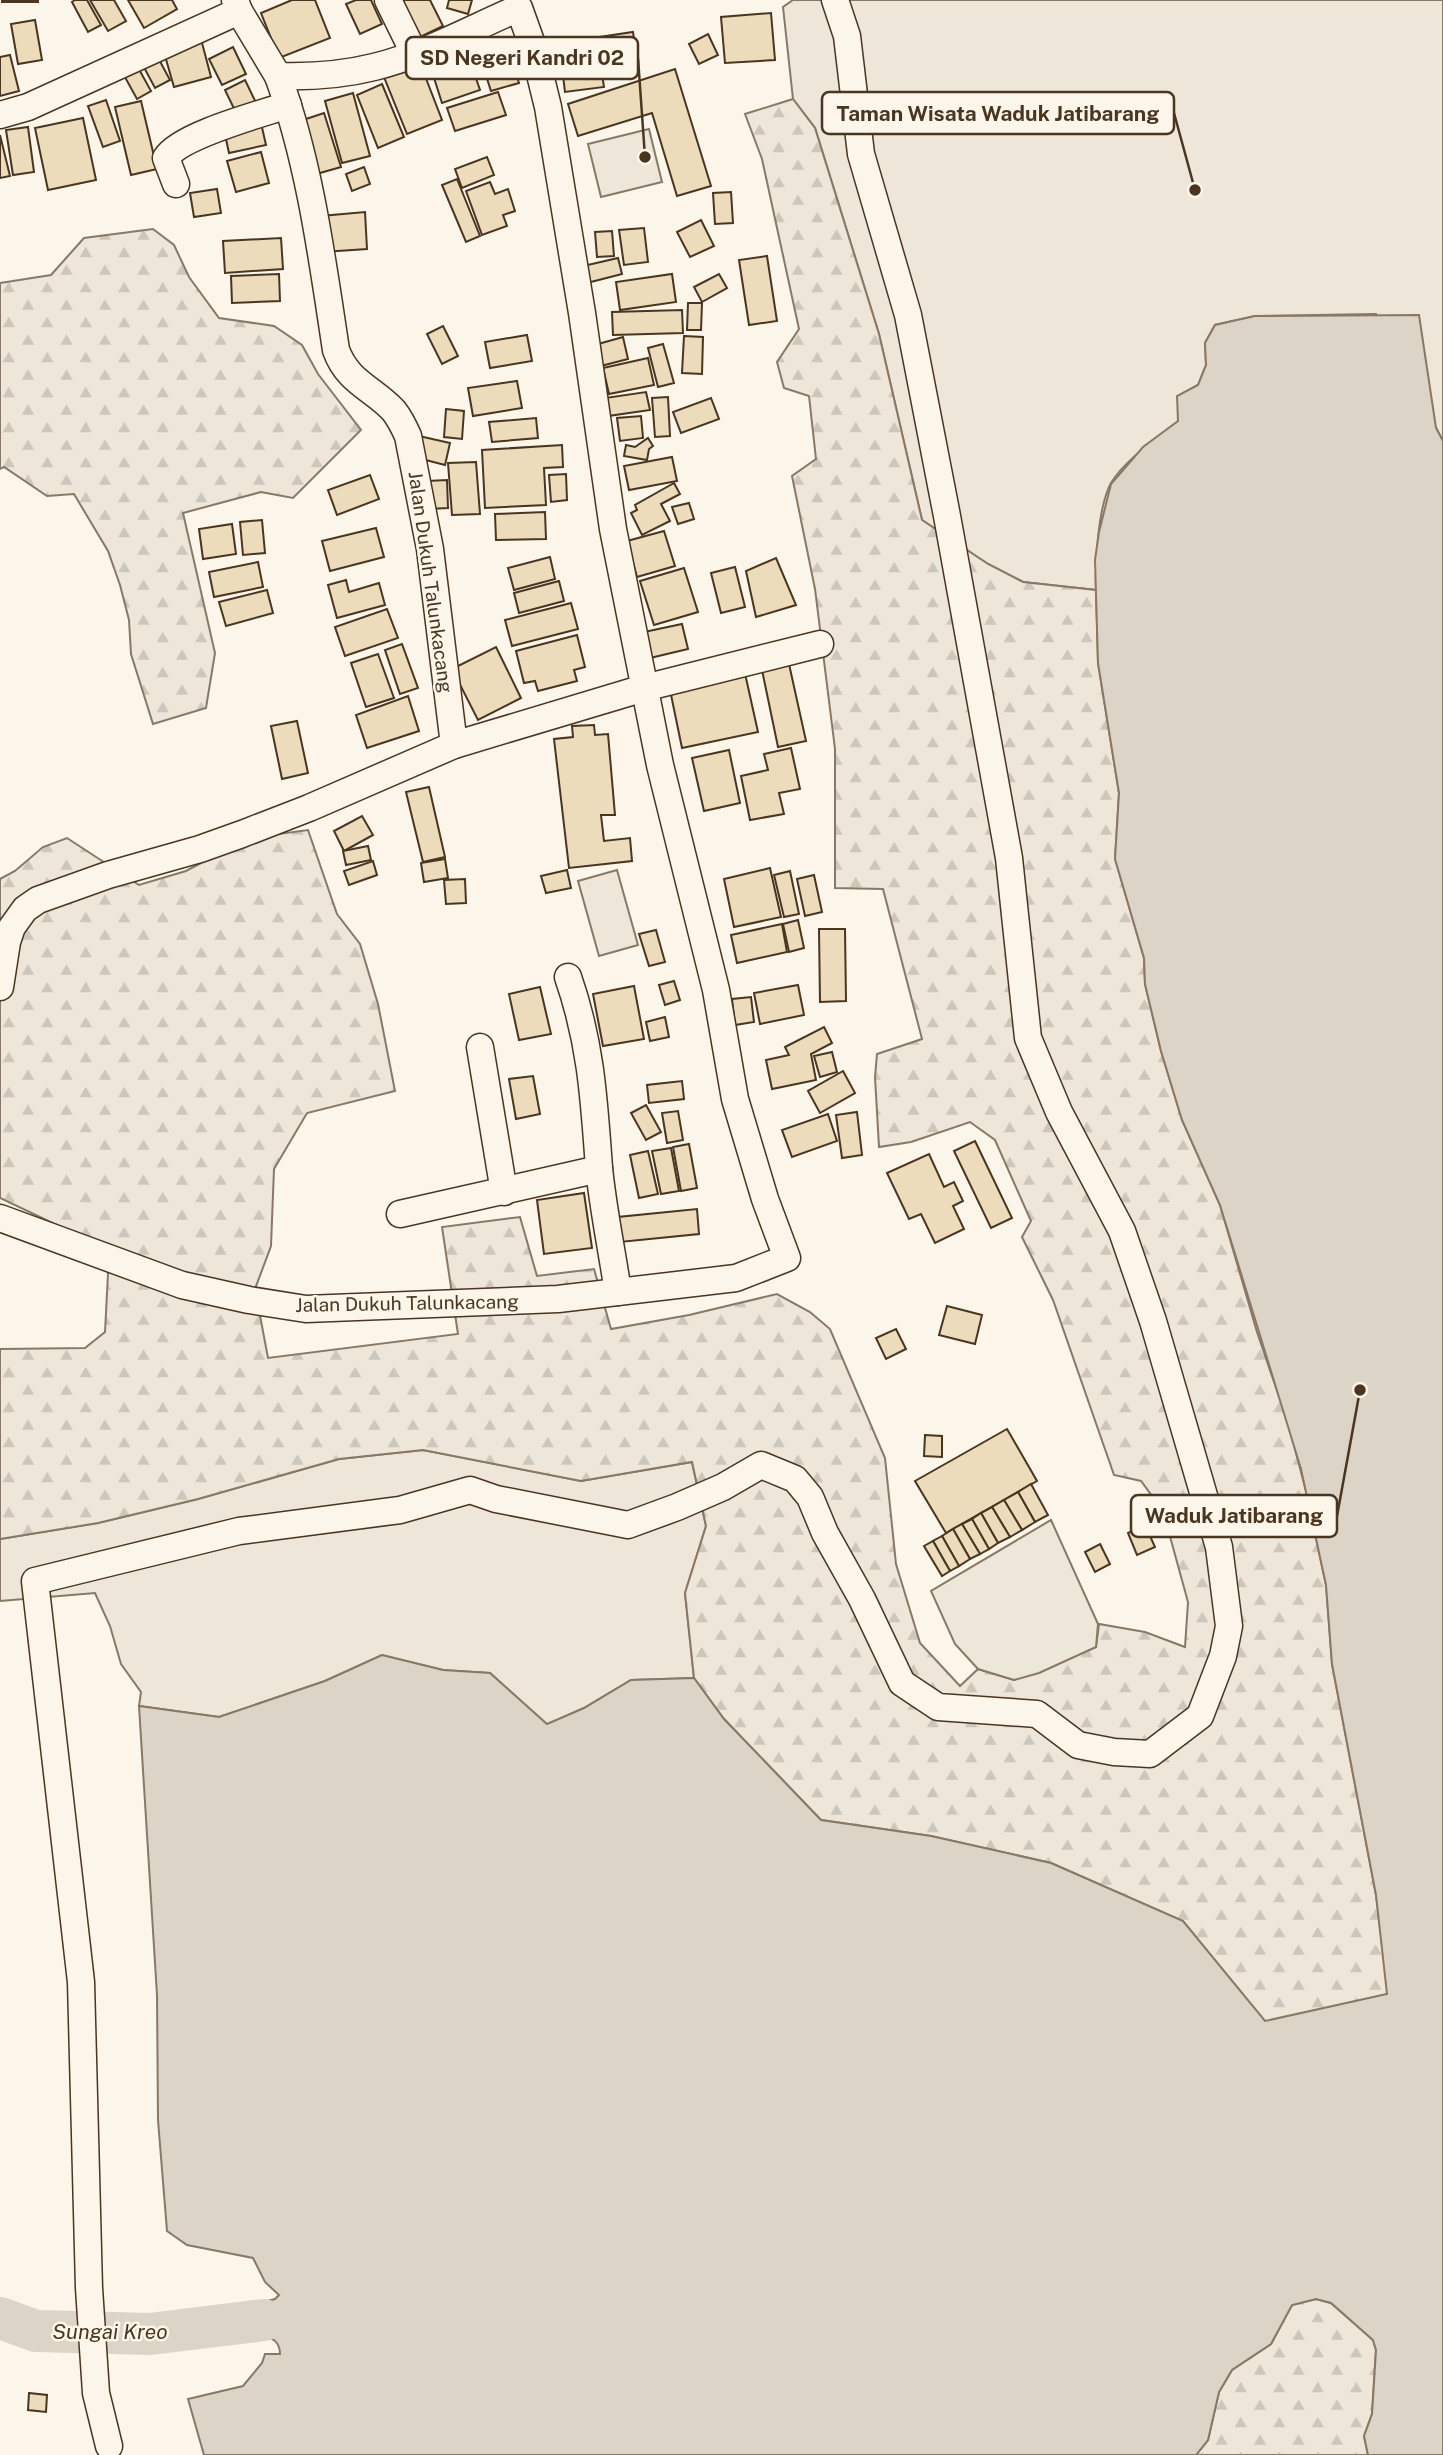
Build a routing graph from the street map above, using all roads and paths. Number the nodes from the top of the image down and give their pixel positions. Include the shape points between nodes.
1 (388, 0) edge
2 (833, 1) edge
3 (523, 3) edge
4 (237, 6) edge
5 (414, 53) junction
6 (278, 76) junction
7 (288, 106) junction
8 (0, 115) edge
9 (176, 184) dead end
10 (820, 644) dead end
11 (644, 688) junction
12 (454, 746) junction
13 (568, 976) dead end
14 (0, 987) edge
15 (480, 1047) dead end
16 (599, 1169) junction
17 (505, 1192) junction
18 (400, 1214) dead end
19 (0, 1218) edge
20 (618, 1292) junction
21 (108, 2446) dead end

1 - 5 street
2 - 21 street via 847,36 861,154 908,315 947,516 1009,858 1028,1038 1059,1112 1122,1231 1153,1321 1219,1547 1230,1626 1223,1656 1200,1716 1150,1754 1078,1745 1037,1714 938,1707 902,1683 810,1497 795,1479 761,1465 723,1487 628,1525 470,1490 400,1510 240,1531 35,1581 80,1982 89,2288 96,2393
3 - 5 street
3 - 11 street via 548,107 613,529
4 - 6 street, Jalan Dukuh Talunkacang
4 - 8 street via 29,107
5 - 6 street via 336,74
6 - 7 street, Jalan Dukuh Talunkacang
7 - 9 street via 173,149 166,158
7 - 12 street, Jalan Dukuh Talunkacang via 315,214 336,350 343,368 392,409 408,436 430,549
10 - 11 street
11 - 12 street
11 - 20 street, Jalan Dukuh Talunkacang via 716,990 735,1099 787,1258 736,1278
12 - 14 street via 242,834 38,900 12,927
13 - 16 street via 590,1058
15 - 17 street
16 - 17 street
16 - 20 street
17 - 18 street
19 - 20 street, Jalan Dukuh Talunkacang via 183,1285 306,1309 558,1299

